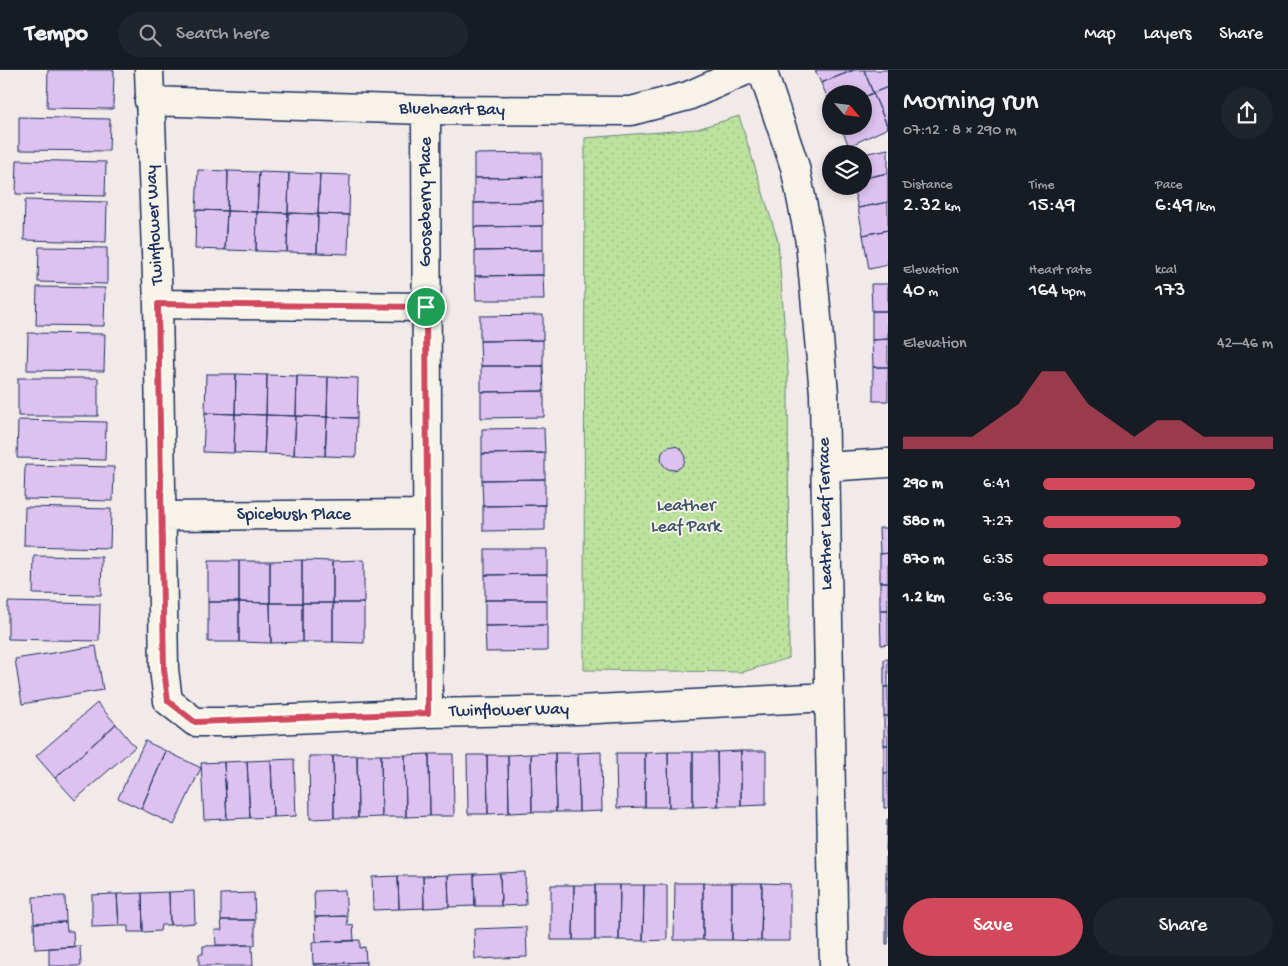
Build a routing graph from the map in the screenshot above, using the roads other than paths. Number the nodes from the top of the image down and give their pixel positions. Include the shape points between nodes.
1 (149, 70) edge
2 (747, 70) edge
3 (762, 70) edge
4 (149, 101) junction
5 (426, 110) junction
6 (158, 304) junction
7 (426, 307) junction
8 (888, 463) edge
9 (826, 467) junction
10 (426, 514) junction
11 (163, 516) junction
12 (829, 697) junction
13 (428, 713) junction
14 (834, 966) edge

1 - 4 street, Twinflower Way
2 - 5 street, Blueheart Bay via 688,96 631,111
3 - 9 street, Leather Leaf Terrace via 795,166 810,242 824,394
4 - 5 street, Blueheart Bay
4 - 6 street, Twinflower Way
5 - 7 street, Gooseberry Place
6 - 7 street
6 - 11 street, Twinflower Way
7 - 10 street, Gooseberry Place
8 - 9 street
9 - 12 street, Leather Leaf Terrace
10 - 11 street, Spicebush Place
10 - 13 street, Gooseberry Place
11 - 13 street, Twinflower Way via 164,669 168,701 179,711 195,722
12 - 13 street, Twinflower Way via 578,710
12 - 14 street, Leather Leaf Terrace

